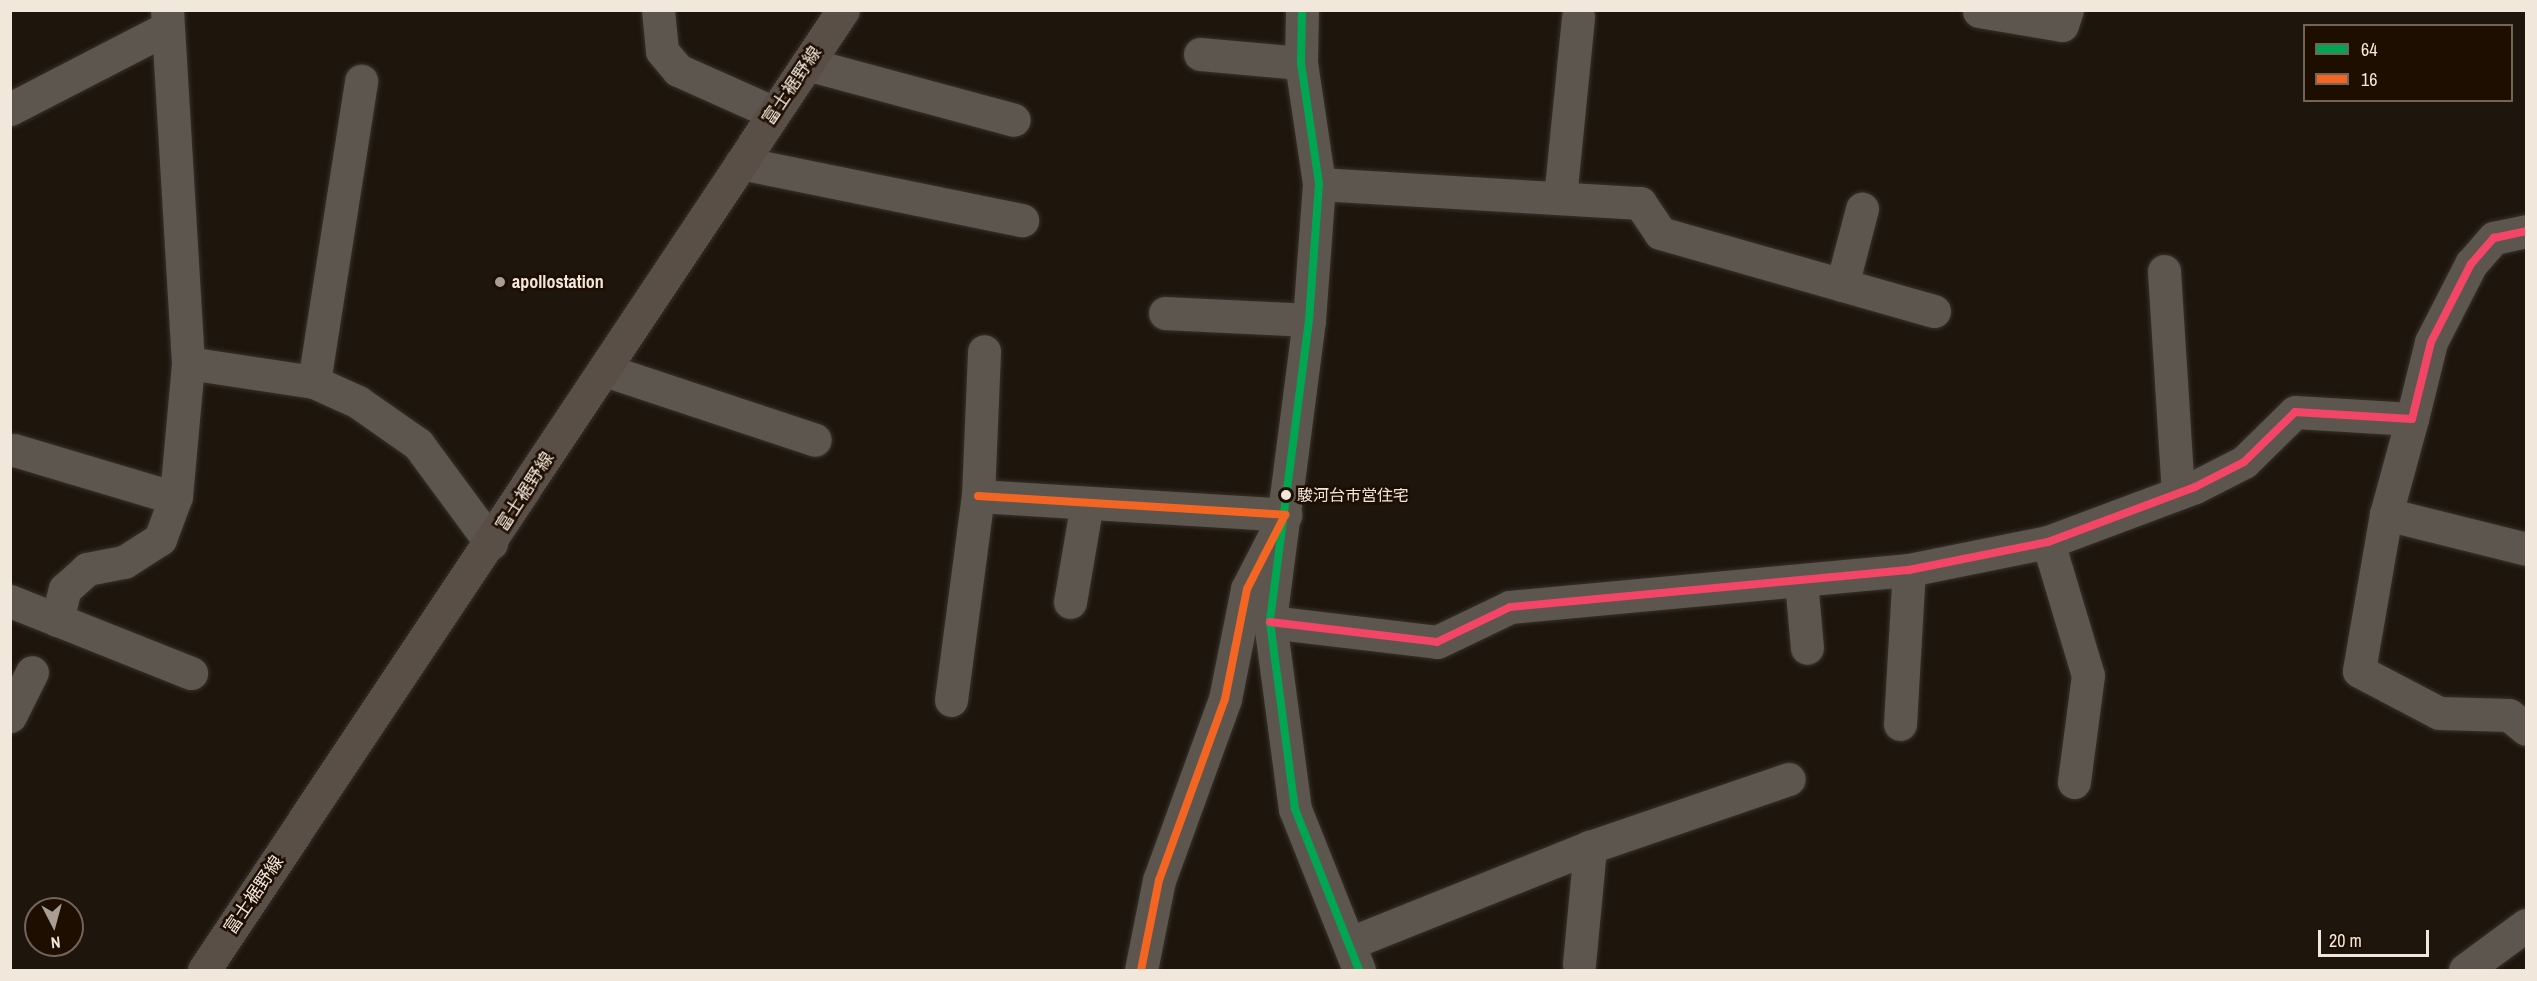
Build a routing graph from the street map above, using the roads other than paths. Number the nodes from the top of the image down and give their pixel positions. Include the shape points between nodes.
1 (658, 10) edge
2 (843, 10) edge
3 (1302, 10) edge
4 (2067, 10) edge
5 (1979, 11) edge
6 (1578, 17) dead end
7 (167, 19) edge
8 (1200, 54) dead end
9 (1300, 63) junction
10 (807, 64) junction
11 (361, 81) dead end
12 (10, 109) edge
13 (774, 113) junction
14 (1014, 120) dead end
15 (741, 163) junction
16 (1319, 184) junction
17 (1560, 198) junction
18 (1862, 209) dead end
19 (1022, 220) dead end
20 (2526, 231) edge
21 (2164, 271) dead end
22 (1842, 285) junction
23 (1934, 311) dead end
24 (1165, 313) dead end
25 (1309, 320) junction
26 (984, 351) dead end
27 (188, 363) junction
28 (605, 370) junction
29 (314, 382) junction
30 (2412, 419) junction
31 (815, 440) dead end
32 (14, 450) dead end
33 (2178, 492) junction
34 (978, 496) junction
35 (175, 498) junction
36 (1087, 503) junction
37 (2386, 514) junction
38 (1285, 515) junction
39 (2048, 542) junction
40 (491, 543) junction
41 (2526, 549) edge
42 (1909, 570) junction
43 (1801, 581) junction
44 (10, 601) edge
45 (1070, 602) dead end
46 (57, 620) junction
47 (1270, 622) junction
48 (1807, 648) dead end
49 (32, 672) dead end
50 (191, 673) dead end
51 (951, 700) dead end
52 (10, 717) edge
53 (1900, 724) dead end
54 (2526, 729) edge
55 (1789, 779) dead end
56 (2074, 782) dead end
57 (1590, 847) junction
58 (2525, 926) edge
59 (1354, 957) edge
60 (1580, 964) dead end
61 (204, 970) edge
62 (1141, 970) edge
63 (2465, 970) edge
64 (2490, 970) edge

1 - 13 street via 662,51 678,70
2 - 10 main road, 富士裾野線
3 - 9 street
4 - 5 street via 2062,25
6 - 17 street
7 - 12 street
7 - 27 street
8 - 9 street
9 - 16 street
10 - 13 main road, 富士裾野線
10 - 14 street
11 - 29 street
13 - 15 main road, 富士裾野線
15 - 19 street
15 - 28 main road, 富士裾野線
16 - 17 street
16 - 25 street
17 - 22 street via 1640,203 1660,233
18 - 22 street
20 - 30 street via 2494,238 2471,264 2431,342
21 - 33 street
22 - 23 street
24 - 25 street
25 - 38 street
26 - 34 street
27 - 29 street
27 - 35 street
28 - 31 street
28 - 40 main road, 富士裾野線
29 - 40 street via 358,402 418,444
30 - 33 street via 2295,412 2244,462
30 - 37 street
32 - 35 street
33 - 39 street
34 - 36 street
34 - 51 street
35 - 46 street via 160,539 124,562 87,569 65,589
36 - 38 street
36 - 45 street
37 - 41 street
37 - 54 street via 2359,671 2439,713 2509,715
38 - 47 street
38 - 62 street via 1247,589 1225,699 1159,880
39 - 42 street
39 - 56 street via 2088,675
40 - 61 main road, 富士裾野線
42 - 43 street
42 - 53 street
43 - 47 street via 1510,607 1437,642
43 - 48 street
44 - 46 street
46 - 50 street
47 - 59 street via 1295,809
49 - 52 street
55 - 57 street
57 - 59 street
57 - 60 street
58 - 63 street
58 - 64 street

